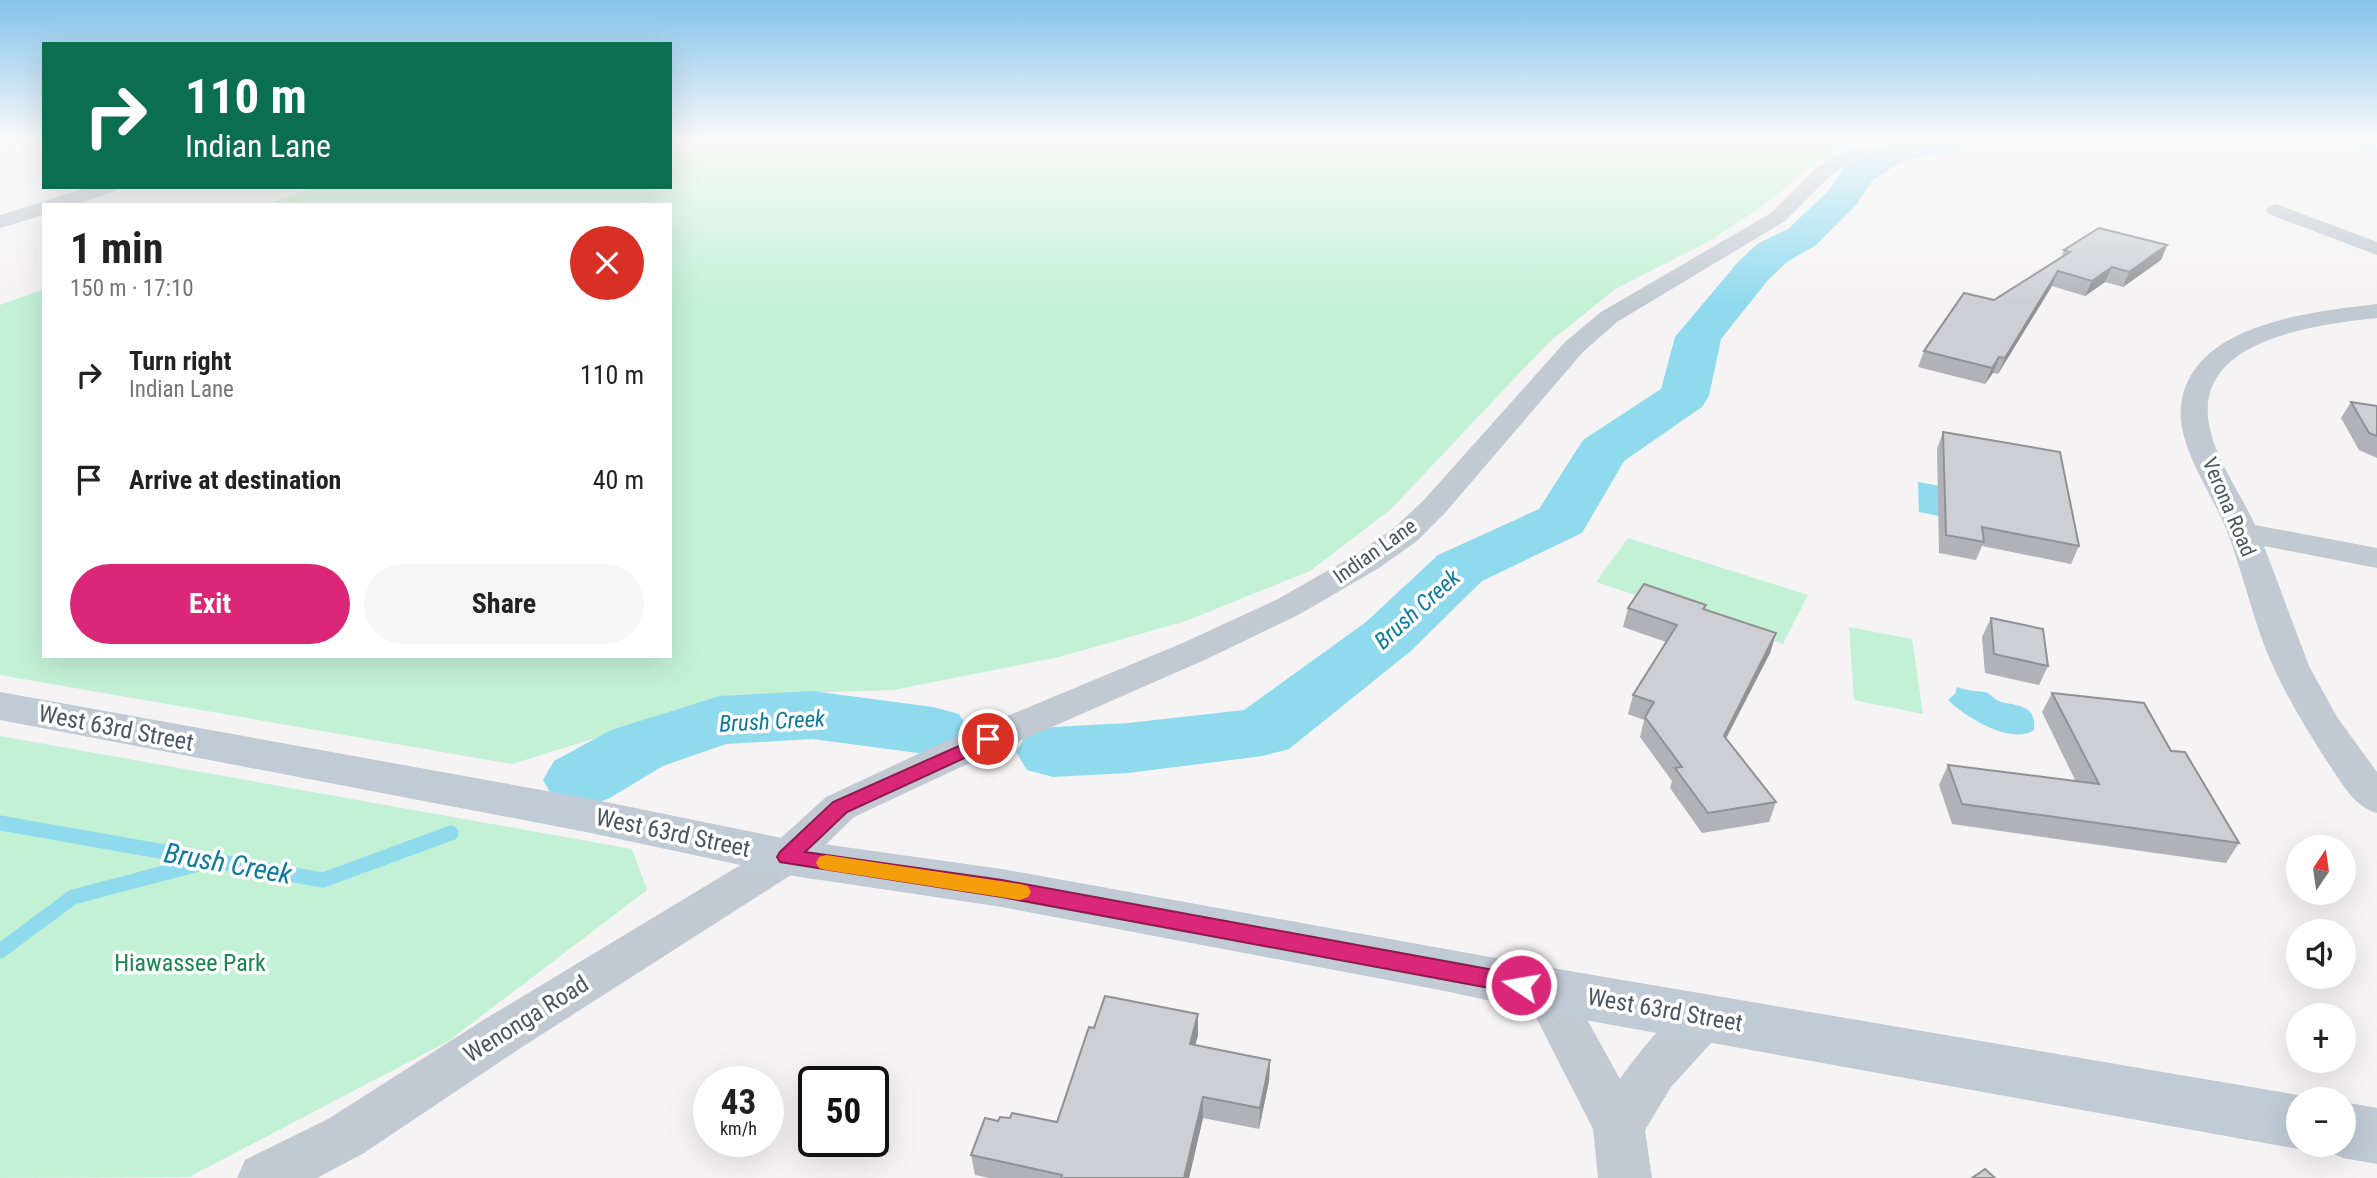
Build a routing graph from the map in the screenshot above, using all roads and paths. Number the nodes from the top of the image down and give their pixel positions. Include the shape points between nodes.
1 (85, 195) edge
2 (1800, 195) edge
3 (60, 203) edge
4 (42, 209) edge
5 (2276, 210) dead end
6 (0, 222) edge
7 (2377, 249) edge
8 (2377, 311) edge
9 (2243, 532) junction
10 (2377, 558) edge
11 (0, 706) edge
12 (2377, 799) edge
13 (787, 857) junction
14 (1546, 990) junction
15 (1706, 1016) junction
16 (2286, 1120) edge
17 (1619, 1127) junction
18 (2356, 1132) edge
19 (2377, 1136) edge
20 (264, 1178) edge
21 (1625, 1178) edge

1 - 3 street
2 - 13 street, Indian Lane via 1778,217 1609,317 1573,347 1434,507 1368,561 1288,607 1197,650 840,807
4 - 6 street
5 - 7 street
8 - 9 street, Verona Road via 2300,322 2258,336 2228,351 2205,372 2197,390 2195,424
9 - 10 street
9 - 12 street, Verona Road via 2283,648 2303,688 2332,739
11 - 13 main road, West 63rd Street
13 - 14 main road, West 63rd Street via 1002,888
13 - 20 street, Wenonga Road via 346,1136
14 - 15 main road, West 63rd Street
14 - 17 street
15 - 16 main road, West 63rd Street
15 - 17 street via 1653,1071
17 - 21 street
18 - 19 main road

